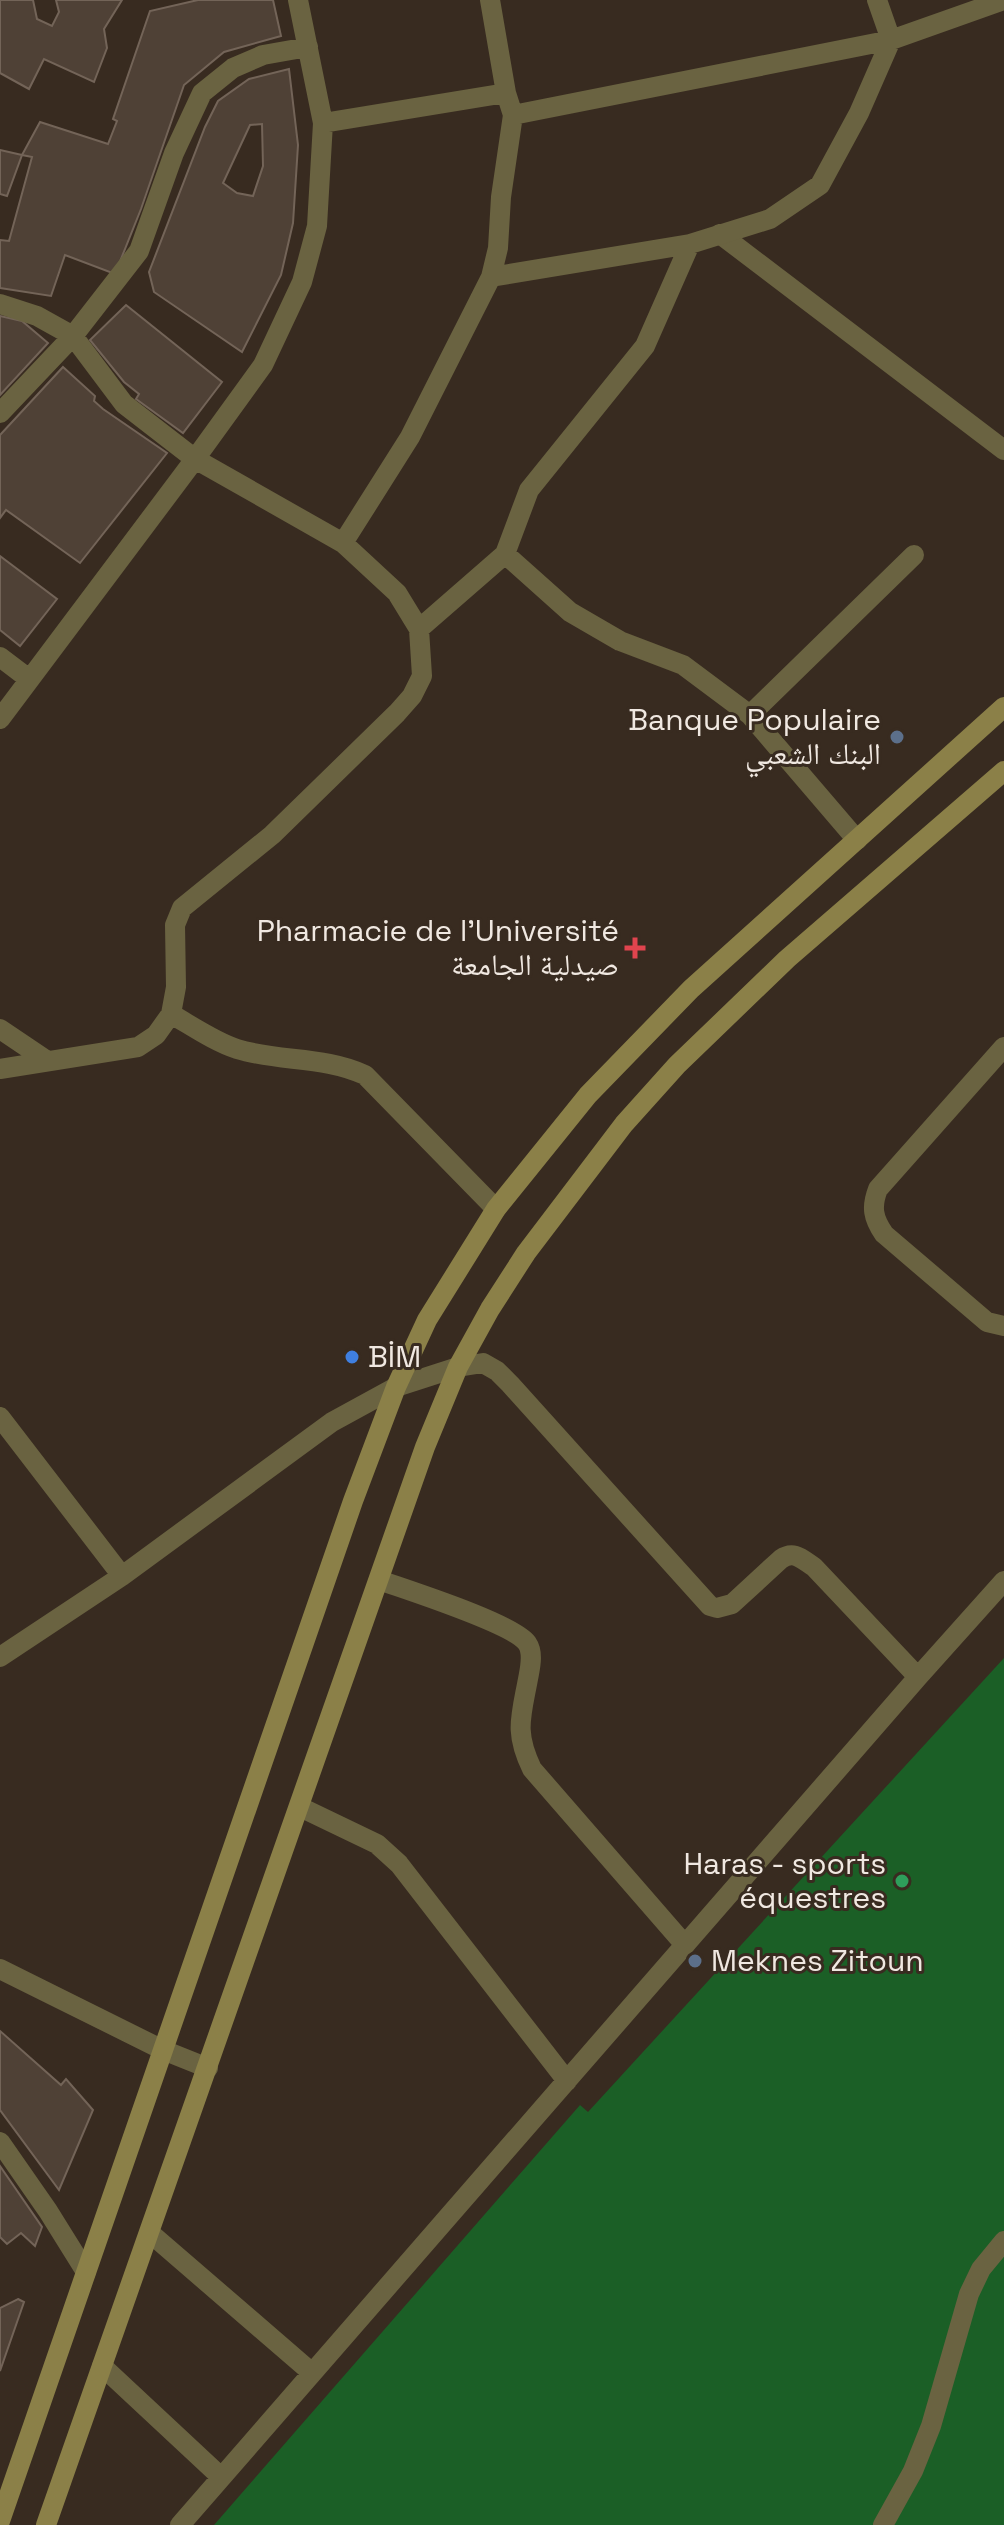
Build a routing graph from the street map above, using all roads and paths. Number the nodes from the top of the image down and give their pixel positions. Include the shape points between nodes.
1 (298, 0) edge
2 (490, 0) edge
3 (877, 0) edge
4 (1004, 0) edge
5 (891, 40) junction
6 (308, 47) junction
7 (506, 93) junction
8 (513, 115) junction
9 (323, 123) junction
10 (720, 234) junction
11 (690, 244) junction
12 (491, 277) junction
13 (0, 304) edge
14 (73, 336) junction
15 (0, 413) edge
16 (1004, 450) edge
17 (195, 459) junction
18 (343, 543) junction
19 (505, 554) junction
20 (914, 555) dead end
21 (419, 629) junction
22 (0, 657) edge
23 (29, 679) junction
24 (1004, 707) edge
25 (750, 715) junction
26 (0, 719) edge
27 (1004, 771) edge
28 (857, 840) junction
29 (171, 1014) junction
30 (0, 1029) edge
31 (1004, 1047) edge
32 (46, 1060) junction
33 (0, 1069) edge
34 (496, 1209) junction
35 (1004, 1326) edge
36 (458, 1367) junction
37 (396, 1387) junction
38 (0, 1417) edge
39 (122, 1576) junction
40 (379, 1580) junction
41 (1004, 1581) edge
42 (0, 1657) edge
43 (918, 1677) junction
44 (300, 1807) junction
45 (685, 1945) junction
46 (0, 1969) edge
47 (163, 2050) junction
48 (208, 2068) junction
49 (567, 2081) junction
50 (0, 2142) edge
51 (150, 2233) junction
52 (1004, 2241) edge
53 (86, 2272) junction
54 (102, 2366) junction
55 (311, 2372) junction
56 (221, 2477) junction
57 (0, 2521) edge
58 (46, 2525) edge
59 (180, 2525) edge
60 (883, 2525) edge

1 - 6 street
2 - 7 street
3 - 5 street
4 - 5 street
5 - 8 street
5 - 10 street via 820,185 770,219
6 - 9 street
6 - 14 street via 263,55 233,68 202,93 139,251
7 - 8 street
7 - 9 street
8 - 12 street
9 - 17 street via 317,226 302,282 263,365
10 - 11 street
10 - 16 street
11 - 12 street
11 - 19 street via 645,346 529,490
12 - 18 street via 410,437
13 - 14 street
14 - 15 street
14 - 17 street via 124,404
17 - 18 street
17 - 23 street
18 - 21 street via 397,593
19 - 21 street
19 - 25 street via 570,612 620,641 683,665
20 - 25 street
21 - 29 street via 422,676 412,696 272,835 182,908 175,925
22 - 23 street
23 - 26 street
24 - 28 main road
25 - 28 street
27 - 36 main road via 787,959 677,1065 624,1124 526,1253
28 - 34 main road via 637,1043
29 - 32 street via 156,1035 138,1047
29 - 34 street via 236,1049 325,1062 365,1075
30 - 32 street
31 - 35 street via 878,1189 873,1212 884,1234 987,1322
32 - 33 street
34 - 37 main road via 427,1320
36 - 37 street
36 - 40 main road
36 - 43 street via 483,1363 497,1371 710,1606 732,1604 781,1559 796,1555 814,1567
37 - 39 street via 332,1422
37 - 47 main road
38 - 39 street
39 - 42 street
40 - 44 main road
40 - 45 street via 463,1609 528,1644 530,1670 519,1725 532,1769
41 - 43 street
43 - 45 street
44 - 48 main road
44 - 49 street via 377,1844 399,1864
45 - 49 street
46 - 47 street
47 - 48 street
47 - 53 main road
48 - 51 main road
49 - 55 street
50 - 53 street
51 - 54 main road
51 - 55 street
52 - 60 street via 969,2294 931,2426
53 - 57 main road
54 - 56 street
54 - 58 main road
55 - 56 street
56 - 59 street

